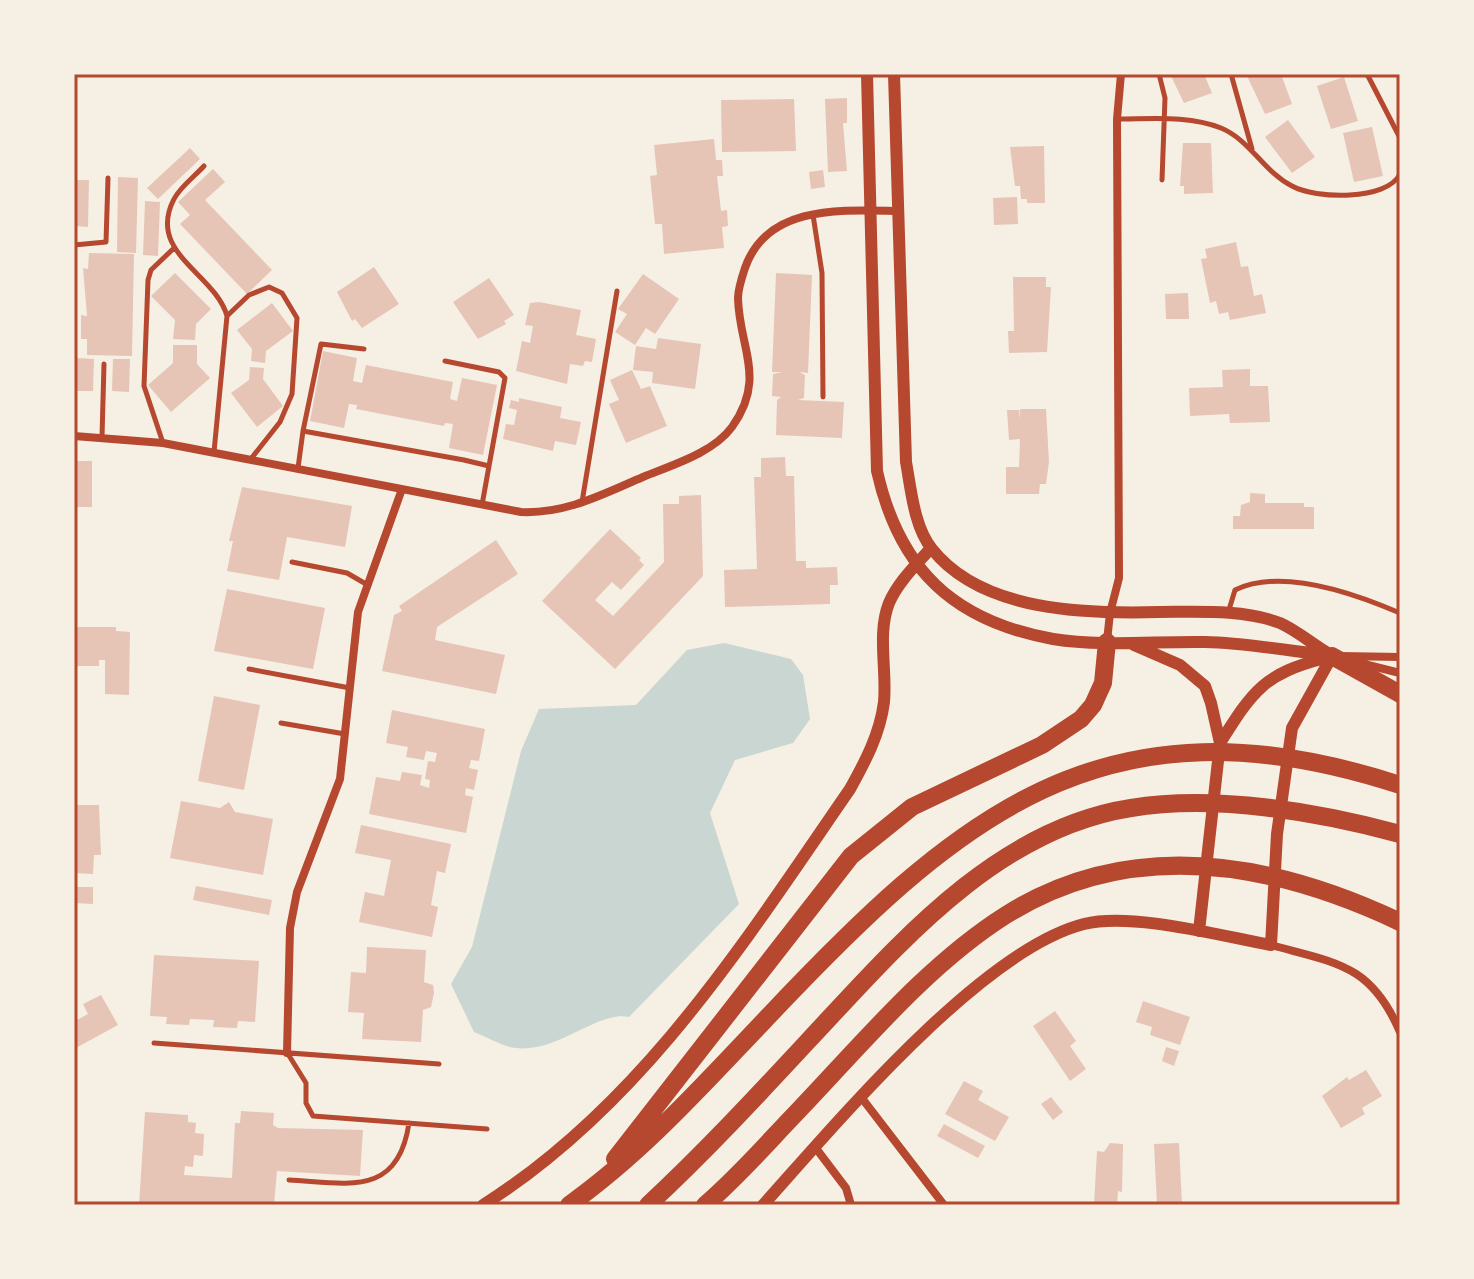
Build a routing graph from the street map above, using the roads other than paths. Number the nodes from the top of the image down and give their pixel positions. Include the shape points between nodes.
1 (867, 74) edge
2 (894, 74) edge
3 (1121, 74) edge
4 (1159, 74) edge
5 (1231, 74) edge
6 (1367, 74) edge
7 (1163, 118) junction
8 (1117, 119) junction
9 (1400, 138) edge
10 (1252, 150) junction
11 (204, 166) dead end
12 (1400, 174) edge
13 (108, 178) dead end
14 (1162, 180) dead end
15 (870, 211) junction
16 (898, 211) junction
17 (813, 214) junction
18 (74, 245) edge
19 (173, 249) junction
20 (617, 291) dead end
21 (227, 316) junction
22 (364, 349) dead end
23 (445, 361) dead end
24 (104, 364) dead end
25 (823, 397) dead end
26 (303, 431) junction
27 (74, 436) edge
28 (102, 437) junction
29 (163, 443) junction
30 (214, 452) junction
31 (250, 460) junction
32 (489, 466) junction
33 (297, 469) junction
34 (402, 489) junction
35 (582, 503) junction
36 (482, 505) junction
37 (931, 548) junction
38 (292, 562) dead end
39 (917, 565) junction
40 (366, 584) junction
41 (1110, 613) junction
42 (1400, 613) edge
43 (1227, 614) junction
44 (1107, 642) junction
45 (1128, 643) junction
46 (1332, 656) junction
47 (1400, 657) edge
48 (249, 669) dead end
49 (1400, 673) edge
50 (350, 688) junction
51 (1400, 694) edge
52 (281, 723) dead end
53 (345, 734) junction
54 (1220, 743) junction
55 (1400, 785) edge
56 (1400, 834) edge
57 (1205, 866) junction
58 (1276, 875) junction
59 (1400, 922) edge
60 (1199, 931) junction
61 (1271, 945) junction
62 (1400, 1032) edge
63 (154, 1043) dead end
64 (287, 1053) junction
65 (439, 1064) dead end
66 (861, 1097) junction
67 (409, 1123) junction
68 (487, 1129) dead end
69 (815, 1147) junction
70 (289, 1180) dead end
71 (593, 1188) junction
72 (483, 1205) edge
73 (569, 1205) edge
74 (648, 1205) edge
75 (705, 1205) edge
76 (763, 1205) edge
77 (851, 1205) edge
78 (944, 1205) edge

1 - 15 street
2 - 16 street
3 - 8 street
4 - 7 lane
5 - 10 lane
6 - 9 lane
7 - 8 lane
7 - 10 lane via 1220,128
7 - 14 lane
8 - 41 street via 1119,578
10 - 12 lane via 1291,186 1314,193 1371,194 1388,188
11 - 19 lane via 175,198 168,237
13 - 18 lane via 106,242
15 - 16 street
15 - 17 street
15 - 39 street via 877,471 884,501
16 - 37 street via 906,462 918,519
17 - 25 lane via 822,273
17 - 35 street via 778,226 750,255 738,297 750,357 749,392 730,429 714,444
19 - 21 lane via 219,298
19 - 29 lane via 148,280 144,386
20 - 35 lane
21 - 30 lane
21 - 31 lane via 249,295 269,287 282,293 297,318 288,409
22 - 26 lane via 321,344
23 - 32 lane via 499,372 505,378
24 - 28 lane
26 - 32 lane
26 - 33 lane
27 - 28 street
28 - 29 street
29 - 30 street
30 - 31 street
31 - 33 street
32 - 36 lane
33 - 34 street
34 - 36 street
34 - 40 street
35 - 36 street via 539,513
37 - 39 street
37 - 41 street via 955,569 1011,599
38 - 40 lane via 347,573
39 - 44 street via 958,605 1007,625 1055,639
39 - 72 street via 888,605 884,703 869,756 850,789 690,1015 556,1154
40 - 50 street
41 - 43 street
41 - 44 street
42 - 43 lane via 1356,595 1273,582 1235,590
43 - 46 street via 1279,623
44 - 45 street
44 - 71 highway via 1103,683 1081,719 1042,745 912,807 851,856
45 - 46 street via 1224,642
45 - 54 street via 1180,665 1205,686
46 - 47 street
46 - 49 street
46 - 51 highway
46 - 54 street via 1297,665 1262,684
46 - 58 street via 1292,728 1278,819
48 - 50 lane
50 - 53 street
52 - 53 lane
53 - 64 street via 340,779 303,870 290,928
54 - 57 street
55 - 71 highway via 1357,771 1254,752 1176,751 1132,759 1031,795 963,834 823,958 649,1140
56 - 74 highway via 1257,807 1159,804 1101,815 1033,843 954,895 871,973 701,1156
57 - 58 highway
57 - 60 street
57 - 75 highway via 1152,867 1084,879 1006,915 911,995
58 - 59 highway
58 - 61 street
60 - 61 street
60 - 66 street via 1097,922 1055,935 992,974
61 - 62 street via 1356,972 1389,1007
63 - 64 lane
64 - 65 lane
64 - 67 lane via 306,1083 306,1103 313,1116
66 - 69 street
66 - 78 street
67 - 68 lane
67 - 70 lane via 402,1154 376,1180
69 - 76 street
69 - 77 street via 846,1188
71 - 73 highway

